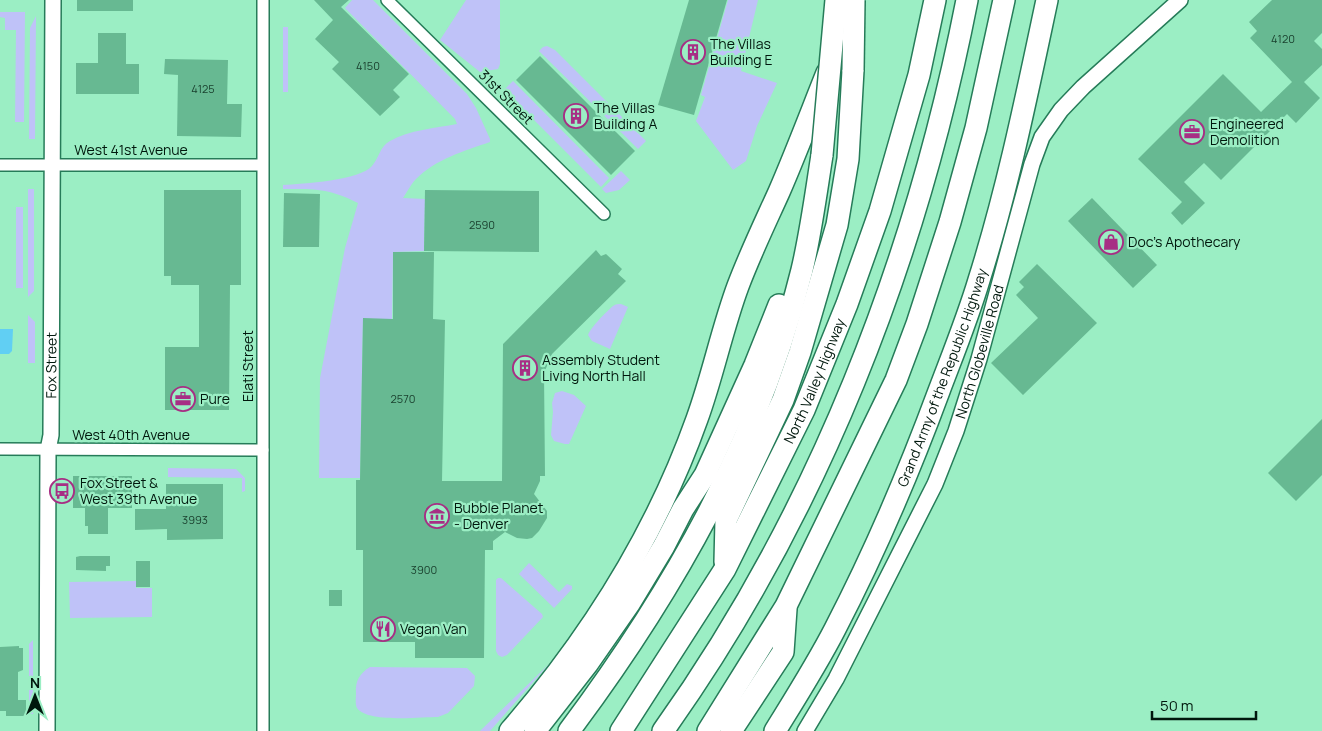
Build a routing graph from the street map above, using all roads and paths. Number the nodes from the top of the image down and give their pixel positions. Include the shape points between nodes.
1 (53, 0) edge
2 (263, 0) edge
3 (388, 0) edge
4 (836, 0) edge
5 (854, 0) edge
6 (860, 0) edge
7 (935, 0) edge
8 (967, 0) edge
9 (1004, 0) edge
10 (1047, 0) edge
11 (1180, 0) edge
12 (0, 165) edge
13 (52, 165) junction
14 (262, 165) junction
15 (818, 179) junction
16 (780, 190) junction
17 (604, 214) dead end
18 (0, 449) edge
19 (48, 450) junction
20 (263, 450) junction
21 (684, 509) junction
22 (725, 569) junction
23 (786, 606) junction
24 (47, 731) edge
25 (263, 731) edge
26 (510, 731) edge
27 (535, 731) edge
28 (569, 731) edge
29 (621, 731) edge
30 (663, 731) edge
31 (708, 731) edge
32 (731, 731) edge
33 (775, 731) edge
34 (805, 731) edge

1 - 13 street, Fox Street
2 - 14 street, Elati Street
3 - 17 street, 31st Street
4 - 15 highway, bridge
5 - 22 highway, bridge via 848,159 838,225 783,400 726,520
6 - 16 highway via 839,43
7 - 22 highway, North Valley Highway via 919,75 866,254 804,410
8 - 30 highway via 927,167 895,270 850,393 755,587
9 - 23 highway via 976,128 917,324 896,380
10 - 33 highway, Grand Army of the Republic Highway via 1001,202 954,352 870,559 834,631
11 - 34 street, North Globeville Road via 1083,87 1042,137 979,359 935,484 836,679
12 - 13 street, West 41st Avenue
13 - 14 street, West 41st Avenue
13 - 19 street, Fox Street via 51,435
14 - 20 street, Elati Street
15 - 21 highway via 790,276 755,365 705,474
15 - 28 highway via 812,223 790,312 748,431 706,517 661,596 622,658
16 - 21 highway
16 - 26 highway via 739,285 687,446 653,521 577,646
18 - 19 street, West 40th Avenue
19 - 20 street, West 40th Avenue
19 - 24 street, Fox Street
20 - 25 street, Elati Street
21 - 27 highway via 629,604
22 - 29 highway, North Valley Highway
23 - 31 highway
23 - 32 highway via 783,652

